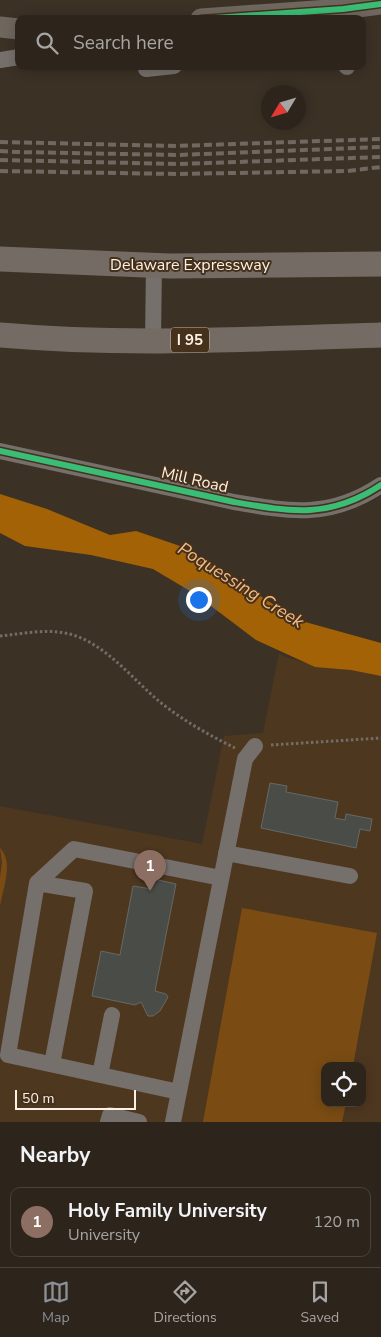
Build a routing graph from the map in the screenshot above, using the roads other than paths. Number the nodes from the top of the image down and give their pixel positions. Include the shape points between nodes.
1 (343, 4) edge
2 (381, 4) edge
3 (306, 15) edge
4 (0, 27) edge
5 (15, 29) edge
6 (15, 58) edge
7 (0, 60) edge
8 (0, 259) edge
9 (381, 264) edge
10 (154, 266) junction
11 (0, 335) edge
12 (381, 335) edge
13 (153, 340) junction
14 (0, 450) edge
15 (381, 485) edge
16 (254, 746) road end
17 (226, 853) junction
18 (350, 876) dead end
19 (221, 878) junction
20 (37, 883) junction
21 (112, 1015) dead end
22 (52, 1064) junction
23 (100, 1075) junction
24 (179, 1092) junction
25 (108, 1122) edge
26 (139, 1122) edge
27 (173, 1122) edge

1 - 2 main road
1 - 3 main road
4 - 5 main road
6 - 7 street
8 - 10 highway, Delaware Expressway
9 - 10 highway, Delaware Expressway
10 - 13 street
11 - 13 highway, I 95
12 - 13 highway, I 95
14 - 15 street, Mill Road via 273,509 328,509 368,494
16 - 17 street via 245,759
17 - 18 street
17 - 19 street
19 - 20 street via 74,849
19 - 24 street
20 - 22 street via 8,1055
20 - 22 street via 85,891
21 - 23 street
22 - 23 street
23 - 24 street
24 - 27 street
25 - 26 street via 110,1115

